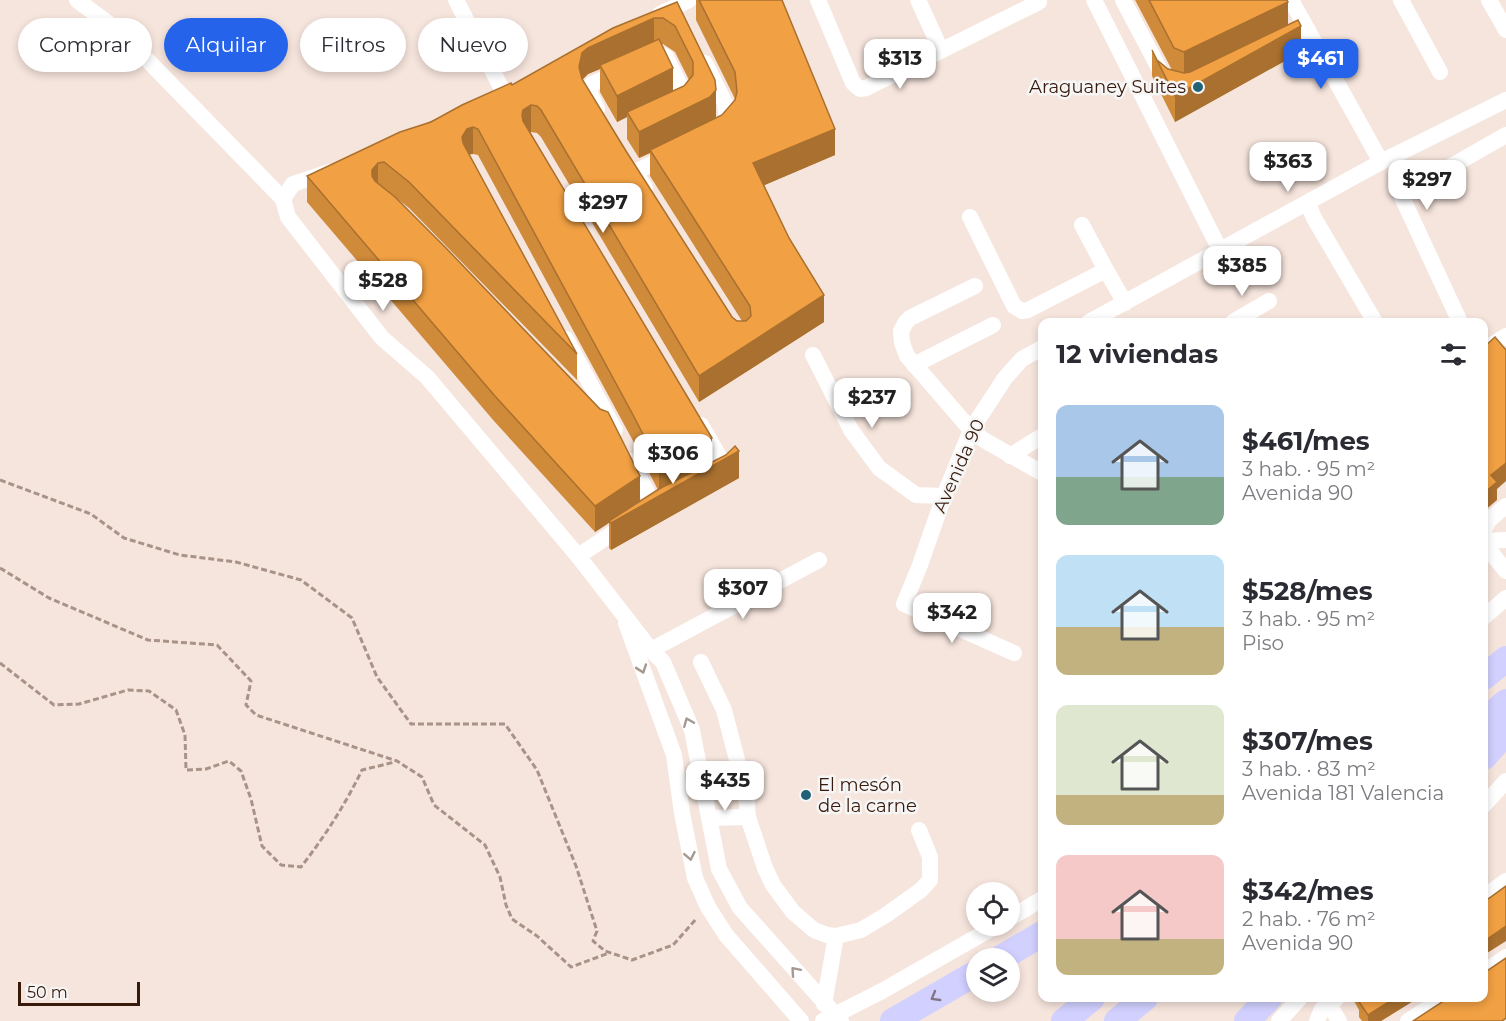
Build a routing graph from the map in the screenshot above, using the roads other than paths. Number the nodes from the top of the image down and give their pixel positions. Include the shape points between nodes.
1 (77, 0) edge
2 (456, 0) edge
3 (818, 0) edge
4 (918, 0) edge
5 (1094, 0) edge
6 (1123, 0) edge
7 (1291, 0) edge
8 (1401, 0) edge
9 (1489, 0) edge
10 (1039, 2) dead end
11 (671, 4) edge
12 (642, 23) edge
13 (686, 24) edge
14 (1308, 30) junction
15 (1506, 30) edge
16 (697, 46) edge
17 (941, 50) junction
18 (1265, 51) edge
19 (1440, 72) dead end
20 (1174, 87) edge
21 (505, 95) edge
22 (1506, 100) edge
23 (658, 113) edge
24 (604, 120) edge
25 (1506, 135) edge
26 (707, 137) edge
27 (686, 147) edge
28 (1381, 162) junction
29 (349, 165) edge
30 (283, 199) junction
31 (654, 202) edge
32 (1308, 203) junction
33 (970, 217) dead end
34 (1082, 225) dead end
35 (1220, 250) junction
36 (1106, 270) junction
37 (975, 286) dead end
38 (1269, 301) dead end
39 (1125, 303) junction
40 (1097, 318) edge
41 (1240, 318) edge
42 (1373, 318) edge
43 (1458, 318) edge
44 (556, 320) edge
45 (993, 325) dead end
46 (1506, 336) edge
47 (1488, 347) edge
48 (1038, 350) edge
49 (813, 355) dead end
50 (914, 364) junction
51 (583, 402) edge
52 (693, 413) edge
53 (971, 430) junction
54 (1038, 438) edge
55 (623, 444) junction
56 (1010, 456) junction
57 (1038, 471) edge
58 (702, 482) edge
59 (673, 496) edge
60 (944, 496) junction
61 (654, 506) junction
62 (1506, 506) edge
63 (1488, 525) edge
64 (1488, 537) edge
65 (1506, 540) edge
66 (1488, 542) edge
67 (579, 556) junction
68 (819, 560) dead end
69 (1506, 571) edge
70 (1506, 598) edge
71 (622, 614) junction
72 (1488, 614) edge
73 (651, 650) junction
74 (1506, 650) edge
75 (1014, 653) dead end
76 (1506, 659) edge
77 (1488, 661) edge
78 (701, 662) dead end
79 (1488, 674) edge
80 (1506, 702) edge
81 (1488, 718) edge
82 (1506, 732) edge
83 (1488, 752) edge
84 (1506, 781) edge
85 (1488, 800) edge
86 (748, 817) junction
87 (709, 819) junction
88 (919, 830) dead end
89 (1506, 881) edge
90 (1488, 894) edge
91 (732, 895) junction
92 (1038, 901) edge
93 (708, 907) junction
94 (1020, 912) edge
95 (836, 936) junction
96 (978, 936) edge
97 (1038, 936) edge
98 (1018, 948) edge
99 (1506, 957) edge
100 (1488, 969) edge
101 (966, 979) edge
102 (1087, 1002) edge
103 (1140, 1002) edge
104 (1265, 1002) edge
105 (1297, 1002) edge
106 (1332, 1002) edge
107 (1333, 1002) edge
108 (1438, 1002) edge
109 (831, 1015) edge
110 (801, 1021) edge
111 (892, 1021) edge
112 (1064, 1021) edge
113 (1117, 1021) edge
114 (1247, 1021) edge
115 (1280, 1021) edge
116 (1317, 1021) edge
117 (1339, 1021) edge
118 (1407, 1021) edge

1 - 30 street via 120,32
2 - 21 street
3 - 17 street via 854,84 860,89
4 - 17 street
5 - 35 street
6 - 20 street via 1166,81
7 - 14 street
8 - 19 street
9 - 15 street
10 - 17 street
11 - 12 street
11 - 13 street
14 - 18 street
14 - 28 street
16 - 26 street via 725,103 727,120
22 - 28 street
23 - 24 street via 679,103 684,93 666,57 659,54 592,84 591,100
25 - 43 street via 1401,195
27 - 31 street via 635,172
28 - 32 street
29 - 30 street via 293,184
30 - 67 street via 288,217 381,338 427,377
32 - 35 street
32 - 42 street
33 - 36 street via 1014,306 1022,311
34 - 36 street
35 - 39 street
36 - 39 street
37 - 50 street via 906,322 901,331 902,343
38 - 41 street
39 - 40 street
44 - 55 street
45 - 50 street
46 - 47 street
48 - 53 street, Avenida 90 via 1022,359 1005,378
49 - 60 street via 851,430 879,468 916,495
50 - 53 street
51 - 55 street
52 - 58 street via 725,469
53 - 56 street
53 - 60 street, Avenida 90
54 - 56 street
55 - 61 street
56 - 57 street
59 - 61 street
60 - 75 street, Avenida 90 via 904,604
61 - 67 street
62 - 63 street
64 - 65 street
66 - 69 street
67 - 71 street
68 - 73 street
70 - 72 street
71 - 73 street
71 -> 93 street via 674,755 695,878
87 -> 73 street via 692,730 663,662
74 - 77 highway
76 - 79 highway
78 - 86 street via 724,710 746,794
80 - 81 highway
82 - 83 highway
84 - 85 street
86 - 87 street
86 - 95 street via 765,868 786,903 814,930
87 - 91 street via 719,869
88 - 95 street via 930,857 930,880 861,930
89 - 90 street
91 - 93 street
109 -> 91 street
92 - 94 street
93 - 110 street via 726,935
95 - 109 street
96 - 109 street
97 - 98 highway
99 - 100 street
101 -> 111 highway
102 - 112 highway
103 - 113 highway
104 - 114 highway
105 - 115 street
106 - 116 street via 1322,1009
107 - 117 street
108 - 118 street

